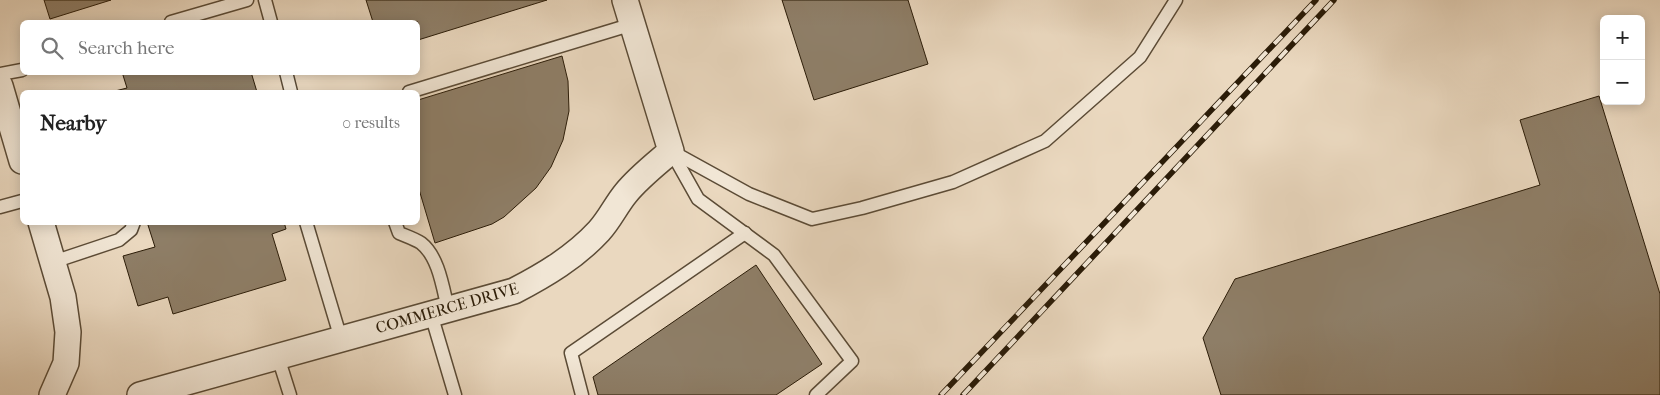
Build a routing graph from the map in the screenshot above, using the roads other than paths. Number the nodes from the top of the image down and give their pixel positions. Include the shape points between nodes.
1 (247, 0) edge
2 (264, 0) edge
3 (626, 0) edge
4 (1176, 0) edge
5 (178, 20) edge
6 (270, 20) edge
7 (633, 24) junction
8 (20, 70) edge
9 (0, 74) edge
10 (287, 75) edge
11 (0, 86) edge
12 (291, 90) edge
13 (416, 90) edge
14 (671, 150) junction
15 (20, 154) edge
16 (20, 202) edge
17 (0, 207) edge
18 (42, 225) edge
19 (133, 225) edge
20 (307, 225) edge
21 (397, 225) edge
22 (745, 233) junction
23 (53, 262) junction
24 (439, 312) junction
25 (341, 339) junction
26 (278, 357) junction
27 (52, 395) edge
28 (140, 395) edge
29 (290, 395) edge
30 (455, 395) edge
31 (582, 395) edge
32 (816, 395) edge

1 - 5 lane
2 - 6 lane
3 - 7 street
4 - 14 lane via 1140,56 1045,141 953,182 812,219 749,194
7 - 13 lane
7 - 14 street
8 - 9 lane
10 - 12 lane
11 - 15 street
14 - 22 lane via 698,199
14 - 24 street, COMMERCE DRIVE via 626,193 598,232 554,269 514,291
16 - 17 lane
18 - 23 street
19 - 23 lane via 119,240
20 - 25 lane
21 - 24 lane via 399,233 420,243 439,273
22 - 31 lane via 570,353
22 - 32 lane via 774,255 852,361
23 - 27 street via 68,332 66,363
24 - 25 street, COMMERCE DRIVE
24 - 30 lane
25 - 26 street, COMMERCE DRIVE
26 - 28 street, COMMERCE DRIVE
26 - 29 lane

